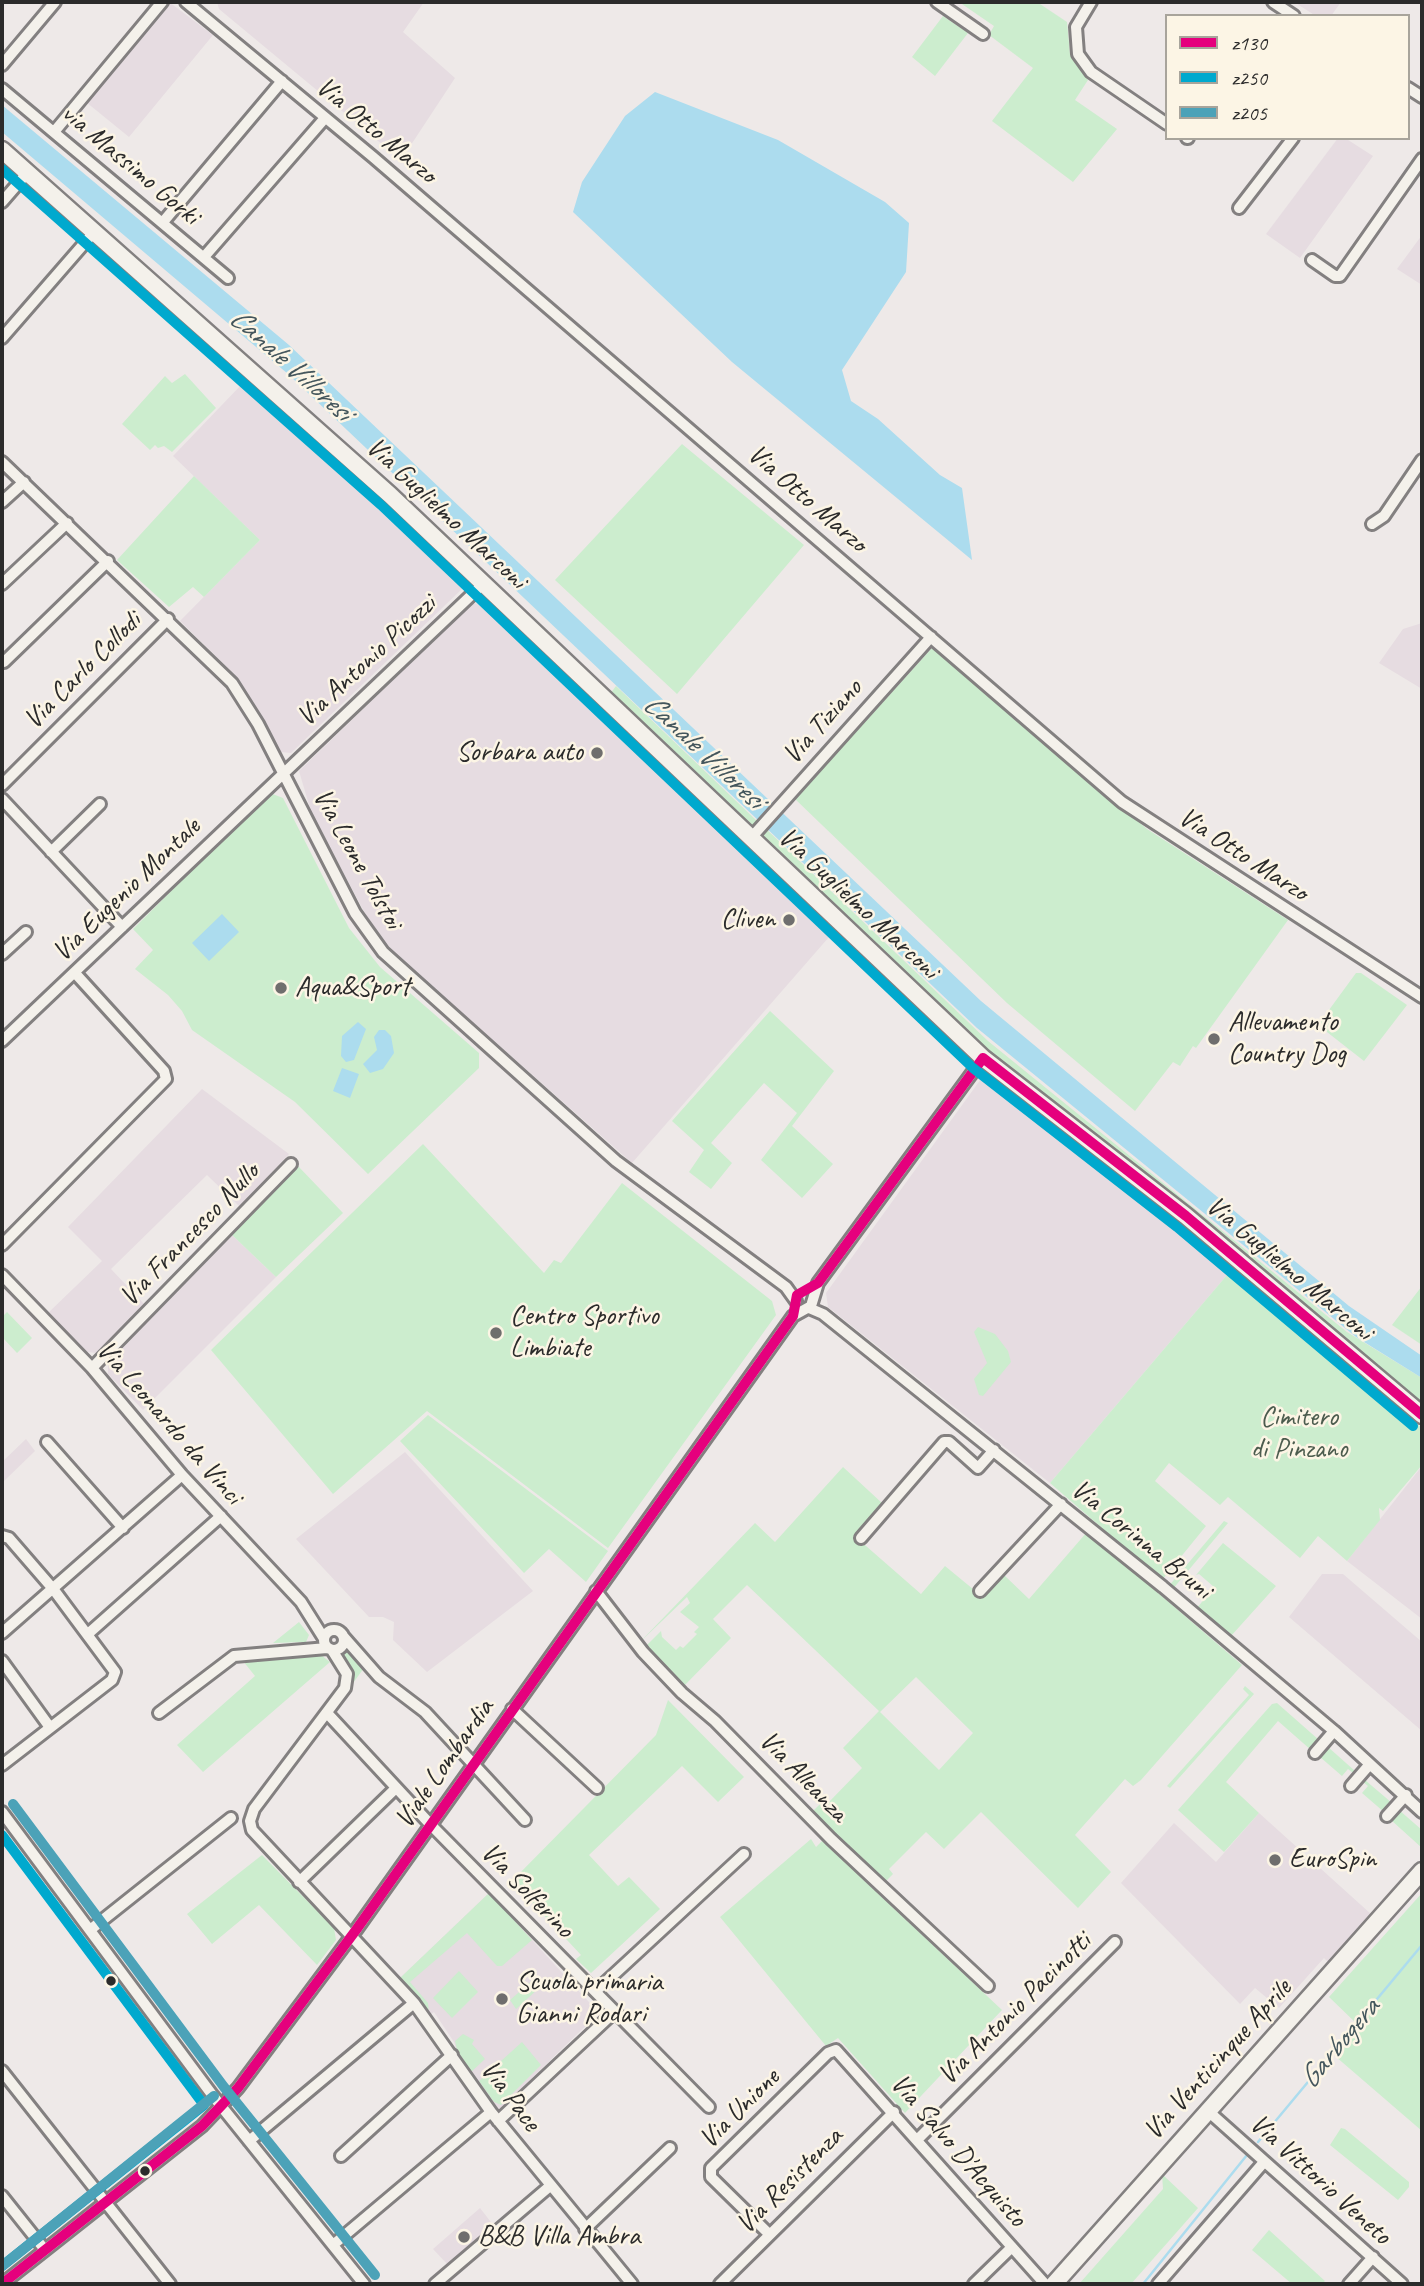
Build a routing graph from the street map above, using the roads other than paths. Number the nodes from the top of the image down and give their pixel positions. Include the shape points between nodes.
1 (55, 2) edge
2 (162, 2) edge
3 (188, 2) edge
4 (937, 2) edge
5 (1091, 2) edge
6 (1273, 2) edge
7 (1291, 14) edge
8 (983, 34) dead end
9 (2, 65) edge
10 (282, 81) junction
11 (2, 89) edge
12 (325, 118) junction
13 (1165, 123) edge
14 (54, 132) junction
15 (1291, 140) edge
16 (2, 150) edge
17 (1422, 159) edge
18 (29, 172) junction
19 (2, 202) edge
20 (1239, 208) dead end
21 (163, 222) junction
22 (95, 231) junction
23 (204, 257) junction
24 (1312, 260) dead end
25 (228, 278) dead end
26 (2, 338) edge
27 (1422, 460) edge
28 (2, 462) edge
29 (24, 482) junction
30 (2, 502) edge
31 (67, 523) junction
32 (1372, 524) dead end
33 (108, 561) junction
34 (2, 584) edge
35 (483, 584) junction
36 (168, 619) junction
37 (931, 637) junction
38 (4, 662) dead end
39 (283, 772) junction
40 (2, 785) edge
41 (2, 799) edge
42 (100, 804) dead end
43 (754, 834) junction
44 (51, 852) junction
45 (122, 927) junction
46 (26, 932) dead end
47 (2, 954) edge
48 (75, 973) junction
49 (1422, 997) edge
50 (2, 1041) edge
51 (983, 1058) junction
52 (291, 1164) dead end
53 (2, 1245) edge
54 (2, 1275) edge
55 (804, 1300) junction
56 (92, 1368) junction
57 (1422, 1415) edge
58 (47, 1442) dead end
59 (994, 1450) junction
60 (182, 1475) junction
61 (1061, 1504) junction
62 (221, 1517) junction
63 (123, 1528) junction
64 (2, 1536) edge
65 (861, 1538) dead end
66 (54, 1590) junction
67 (596, 1591) junction
68 (980, 1591) dead end
69 (301, 1602) junction
70 (2, 1633) edge
71 (89, 1633) junction
72 (339, 1633) junction
73 (326, 1644) junction
74 (2, 1661) edge
75 (512, 1709) junction
76 (159, 1713) dead end
77 (327, 1713) junction
78 (49, 1726) junction
79 (1334, 1731) junction
80 (1315, 1754) dead end
81 (1370, 1763) junction
82 (2, 1765) edge
83 (472, 1765) junction
84 (1351, 1786) dead end
85 (397, 1788) junction
86 (597, 1788) dead end
87 (1406, 1795) junction
88 (2, 1812) edge
89 (1422, 1812) edge
90 (1387, 1816) dead end
91 (231, 1818) dead end
92 (525, 1820) dead end
93 (430, 1824) junction
94 (7, 1828) edge
95 (744, 1854) dead end
96 (1422, 1871) edge
97 (299, 1882) junction
98 (90, 1930) junction
99 (351, 1937) junction
100 (1115, 1942) dead end
101 (988, 1986) dead end
102 (597, 1990) junction
103 (414, 2003) junction
104 (612, 2011) junction
105 (836, 2050) joint
106 (452, 2055) junction
107 (2, 2071) edge
108 (223, 2107) junction
109 (709, 2107) dead end
110 (1208, 2111) junction
111 (491, 2112) junction
112 (894, 2112) junction
113 (498, 2122) junction
114 (918, 2139) junction
115 (249, 2141) junction
116 (670, 2148) dead end
117 (341, 2156) dead end
118 (1264, 2161) junction
119 (550, 2186) junction
120 (2, 2196) edge
121 (107, 2201) junction
122 (585, 2228) junction
123 (769, 2234) junction
124 (333, 2245) junction
125 (1012, 2247) junction
126 (45, 2250) junction
127 (1373, 2257) junction
128 (2, 2284) edge
129 (169, 2284) edge
130 (364, 2284) edge
131 (435, 2284) edge
132 (632, 2284) edge
133 (720, 2284) edge
134 (974, 2284) edge
135 (1045, 2284) edge
136 (1054, 2284) edge
137 (1158, 2284) edge
138 (1349, 2284) edge
139 (1402, 2284) edge

1 - 9 street
2 - 14 street
3 - 10 street, Via Otto Marzo
4 - 8 street
5 - 13 street via 1076,27 1078,54 1091,72
6 - 7 street
10 - 12 street, Via Otto Marzo
10 - 21 street
11 - 14 street, via Massimo Gorki
12 - 23 street
12 - 37 street, Via Otto Marzo
14 - 21 street, via Massimo Gorki
15 - 20 street
16 - 18 street, Via Guglielmo Marconi
17 - 24 street via 1339,276
18 - 19 street
18 - 22 street, Via Guglielmo Marconi
21 - 23 street, via Massimo Gorki
22 - 26 street
22 - 35 street, Via Guglielmo Marconi
23 - 25 street, via Massimo Gorki
27 - 32 street via 1384,516
28 - 29 street, Via Leone Tolstoi
29 - 30 street
29 - 31 street, Via Leone Tolstoi
31 - 33 street, Via Leone Tolstoi
31 - 34 street
33 - 36 street, Via Leone Tolstoi
33 - 38 street
35 - 39 street, Via Antonio Picozzi
35 - 43 street, Via Guglielmo Marconi
36 - 39 street, Via Leone Tolstoi via 232,683
36 - 40 street, Via Carlo Collodi
37 - 43 street, Via Tiziano
37 - 49 street, Via Otto Marzo via 1135,812
39 - 45 street, Via Eugenio Montale
39 - 55 street, Via Leone Tolstoi via 355,913 383,952 616,1161
41 - 44 street
42 - 44 street
43 - 51 street, Via Guglielmo Marconi
44 - 45 street
45 - 48 street, Via Eugenio Montale
46 - 47 street
48 - 50 street, Via Eugenio Montale
48 - 53 street via 166,1079
51 - 55 street
51 - 57 street, Via Guglielmo Marconi via 1186,1216
52 - 56 street, Via Francesco Nullo
54 - 56 street, Via Leonardo da Vinci
55 - 59 street, Via Corinna Bruni
55 - 67 street, Viale Lombardia
56 - 60 street, Via Leonardo da Vinci
58 - 63 street
59 - 61 street, Via Corinna Bruni
59 - 65 street via 978,1468 944,1442
60 - 62 street, Via Leonardo da Vinci
60 - 63 street
61 - 68 street
61 - 79 street, Via Corinna Bruni
62 - 69 street, Via Leonardo da Vinci
62 - 71 street
63 - 66 street
64 - 66 street via 9,1538
66 - 70 street
66 - 71 street
67 - 75 street, Viale Lombardia
67 - 101 street, Via Alleanza via 682,1693
69 - 72 street, Via Leonardo da Vinci
69 - 73 street, Via Leonardo da Vinci
71 - 78 street via 114,1669 114,1678 61,1722
72 - 73 street via 327,1631
72 - 73 street via 341,1647
72 - 83 street, Via Leonardo da Vinci via 379,1676 425,1712
73 - 76 street via 310,1650 234,1656
73 - 77 street, Via Leonardo da Vinci via 348,1679
74 - 78 street
75 - 83 street, Viale Lombardia
75 - 86 street
77 - 85 street, Via Solferino
77 - 97 street, Via Leonardo da Vinci via 250,1819 264,1846
78 - 82 street
79 - 80 street
79 - 81 street, Via Corinna Bruni
81 - 84 street
81 - 87 street, Via Corinna Bruni
83 - 92 street, Via Leonardo da Vinci
83 - 93 street, Viale Lombardia
85 - 93 street, Via Solferino
85 - 97 street
87 - 89 street, Via Corinna Bruni
87 - 90 street
88 - 94 street
91 - 98 street
93 - 99 street, Viale Lombardia
93 - 102 street, Via Solferino
94 - 98 street
95 - 102 street
96 - 110 street, Via Venticinque Aprile
97 - 99 street, Via Leonardo da Vinci
98 - 108 street
99 - 103 street, Via Pace
99 - 108 street, Viale Lombardia
100 - 114 street, Via Antonio Pacinotti
102 - 104 street, Via Solferino
103 - 106 street, Via Pace
103 - 115 street
104 - 109 street, Via Solferino
104 - 113 street
105 - 112 street, Via Salvo D'Acquisto
105 - 123 street, Via Unione via 711,2168 711,2177
106 - 111 street, Via Pace
106 - 117 street
107 - 121 street
108 - 115 street
108 - 121 street, Viale Lombardia
110 - 118 street, Via Vittorio Veneto
110 - 136 street, Via Venticinque Aprile
111 - 113 street, Via Pace
111 - 124 street
112 - 114 street, Via Salvo D'Acquisto
112 - 123 street, Via Resistenza
113 - 119 street, Via Pace
114 - 125 street, Via Salvo D'Acquisto
115 - 124 street
116 - 122 street
118 - 127 street, Via Vittorio Veneto
118 - 137 street
119 - 122 street, Via Pace
119 - 131 street
120 - 126 street
121 - 126 street, Viale Lombardia
121 - 129 street
122 - 132 street, Via Pace
123 - 133 street, Via Resistenza
124 - 130 street
125 - 134 street
125 - 135 street, Via Salvo D'Acquisto
126 - 128 street, Viale Lombardia
127 - 138 street
127 - 139 street, Via Vittorio Veneto

